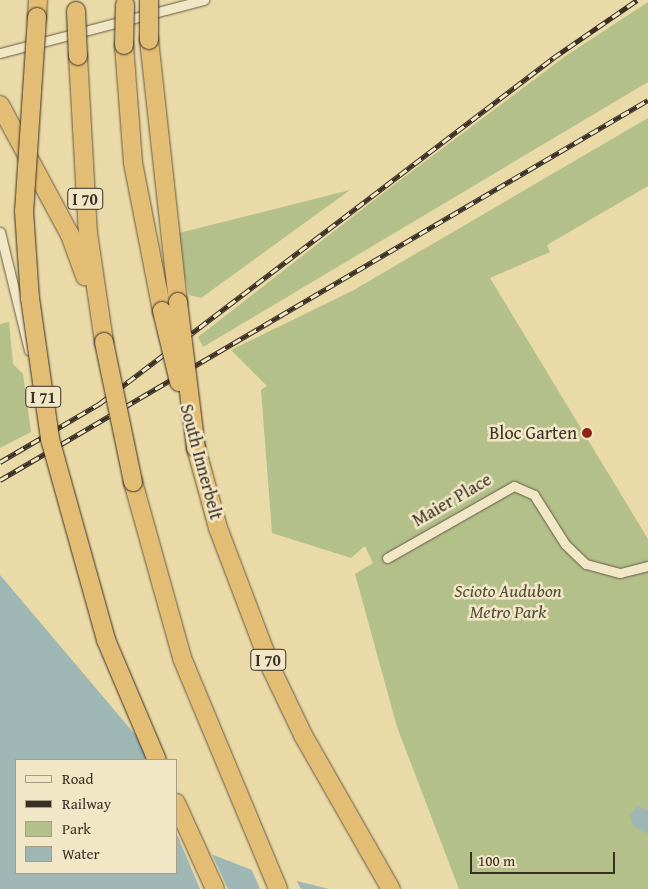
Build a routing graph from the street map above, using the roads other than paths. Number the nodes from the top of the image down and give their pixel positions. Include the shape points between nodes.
1 (149, 0) edge
2 (204, 0) edge
3 (125, 2) edge
4 (76, 6) edge
5 (37, 9) edge
6 (0, 53) edge
7 (0, 105) edge
8 (0, 232) edge
9 (104, 342) junction
10 (29, 350) dead end
11 (196, 448) junction
12 (387, 558) dead end
13 (648, 566) edge
14 (157, 759) edge
15 (239, 797) junction
16 (178, 807) edge
17 (215, 889) edge
18 (278, 889) edge
19 (290, 889) edge
20 (392, 889) edge

1 - 11 highway, bridge via 149,40
2 - 6 street
3 - 11 highway, South Innerbelt / I 70, bridge via 124,45 134,163 162,311
4 - 9 highway, I 70, bridge via 88,233
5 - 14 highway, I 71, bridge via 24,210 30,298 50,438 106,640
7 - 9 highway via 70,235
8 - 10 street
9 - 15 highway, I 70, bridge via 133,482 182,658
11 - 20 highway, South Innerbelt / I 70 via 218,528 272,670 371,859
12 - 13 street, Maier Place via 499,490 514,486 534,495 565,544 586,564 620,573
15 - 18 highway, I 70
15 - 19 highway
16 - 17 highway

